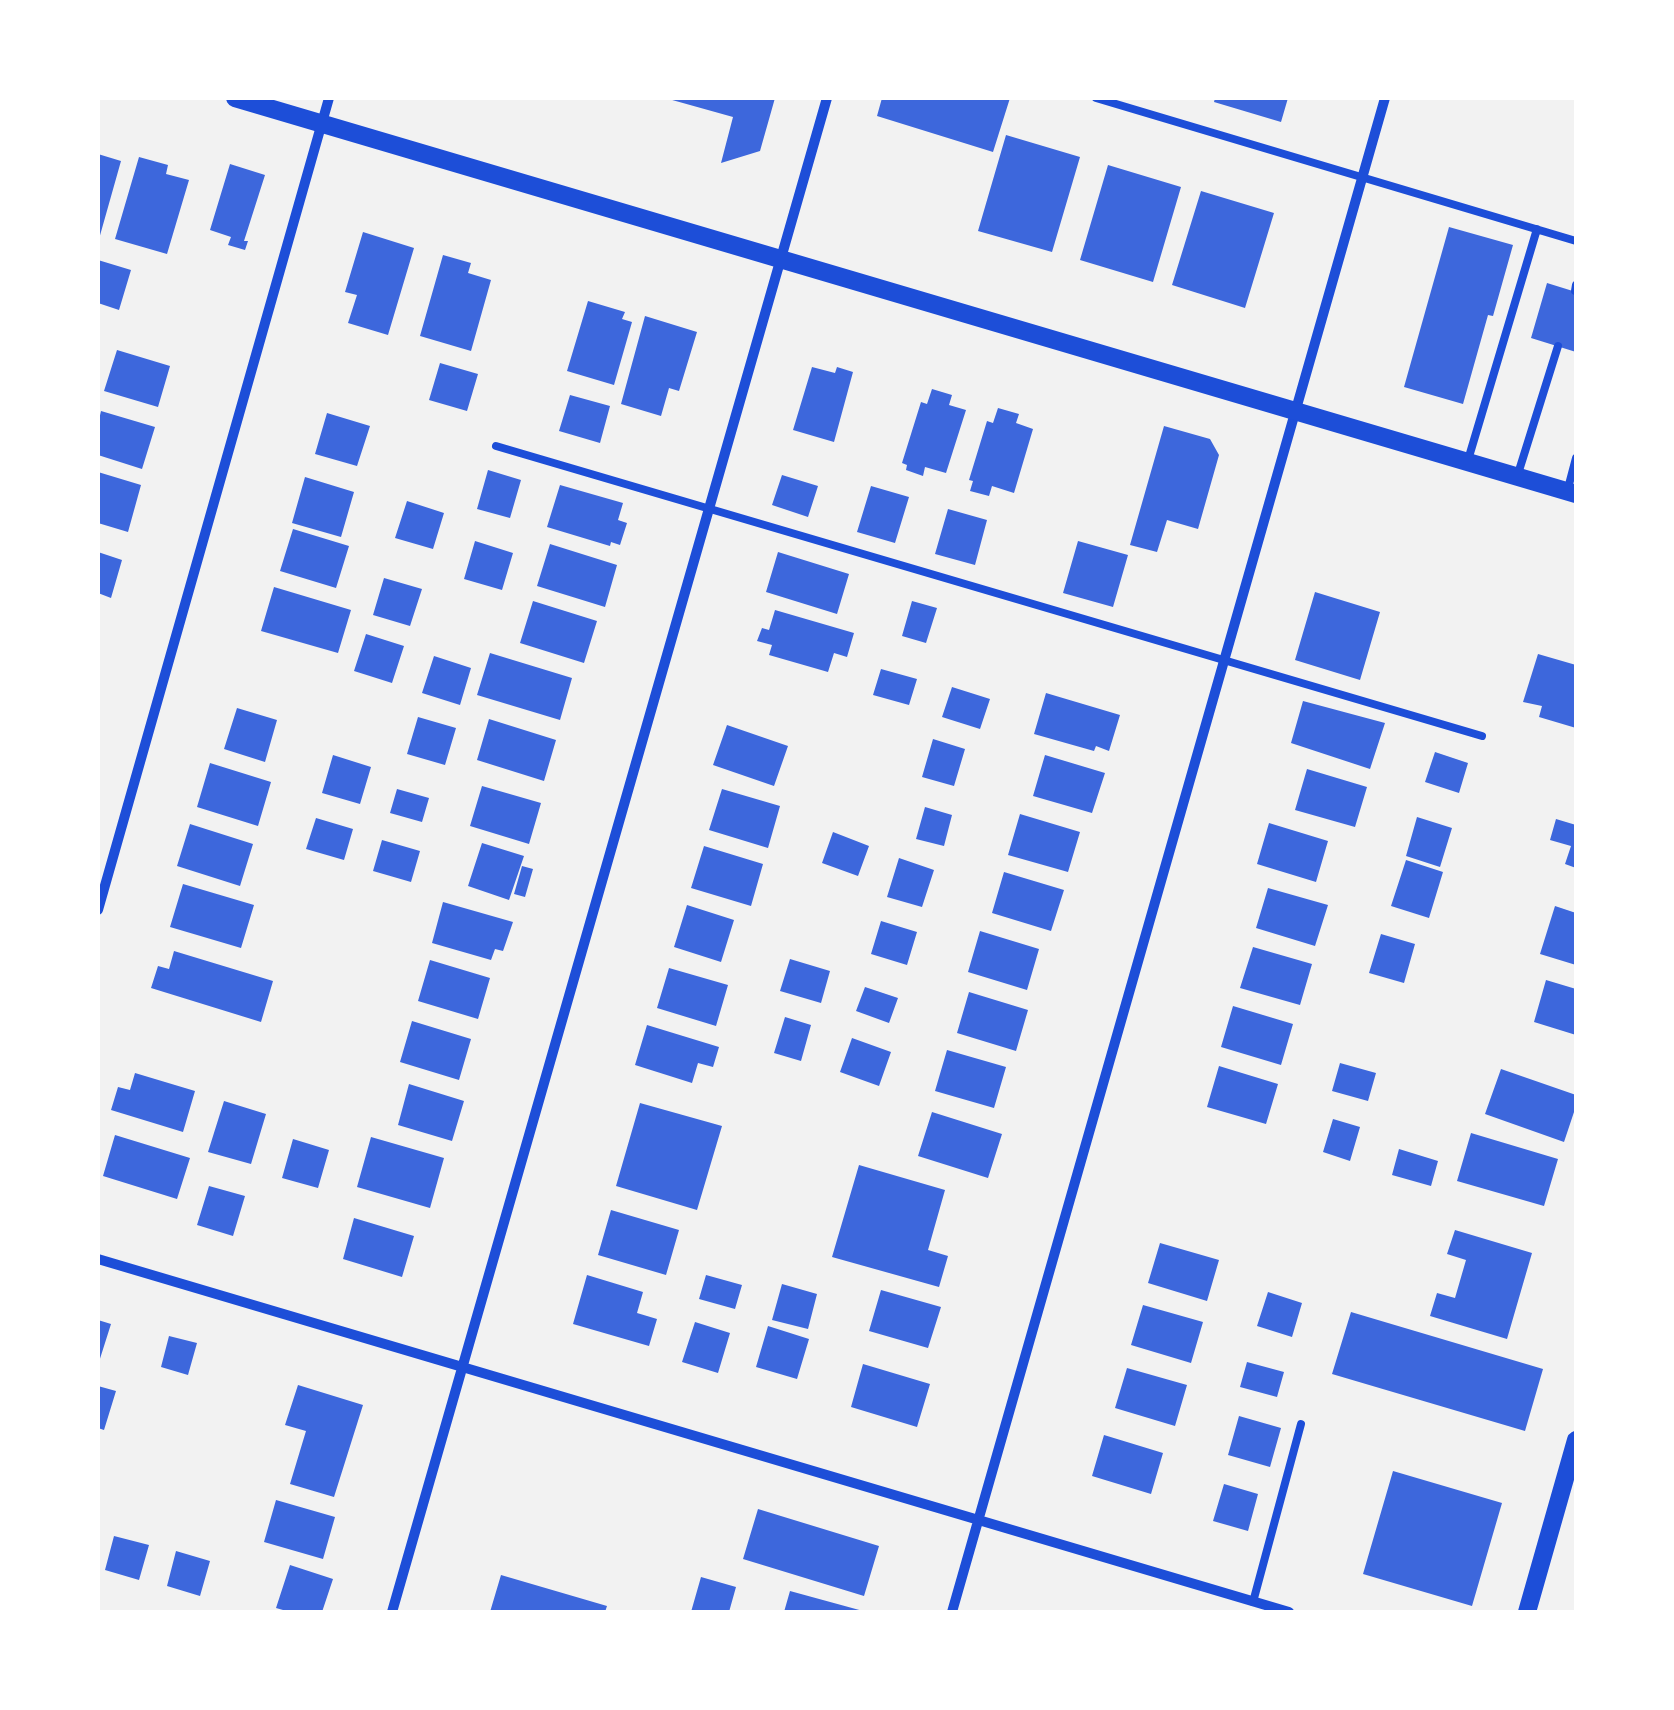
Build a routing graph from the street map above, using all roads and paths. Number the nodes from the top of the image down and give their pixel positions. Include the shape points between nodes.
1 (235, 98) edge
2 (330, 98) edge
3 (827, 98) edge
4 (1096, 98) edge
5 (1385, 98) edge
6 (322, 124) junction
7 (1362, 177) junction
8 (1537, 229) junction
9 (1576, 241) edge
10 (780, 258) junction
11 (1558, 346) dead end
12 (1295, 412) junction
13 (496, 446) dead end
14 (1576, 458) edge
15 (1467, 462) junction
16 (1517, 477) junction
17 (1572, 493) edge
18 (709, 508) junction
19 (1224, 661) junction
20 (1482, 736) dead end
21 (98, 910) edge
22 (98, 1259) edge
23 (462, 1367) junction
24 (1300, 1424) dead end
25 (1576, 1440) edge
26 (978, 1521) junction
27 (1252, 1602) junction
28 (392, 1612) edge
29 (952, 1612) edge
30 (1289, 1612) edge
31 (1527, 1612) edge

1 - 6 street
2 - 6 street
3 - 10 street
4 - 7 lane
5 - 7 street
6 - 10 street
6 - 21 street
7 - 8 lane
7 - 12 street
8 - 9 lane
8 - 15 lane
10 - 12 street
10 - 18 street
11 - 16 lane
12 - 15 street
12 - 19 street
13 - 18 lane
14 - 17 lane
15 - 16 street
16 - 17 street
18 - 19 lane
18 - 23 street
19 - 20 lane
19 - 26 street
22 - 23 street
23 - 26 street
23 - 28 street
24 - 27 lane
25 - 31 street
26 - 27 street
26 - 29 street
27 - 30 street

